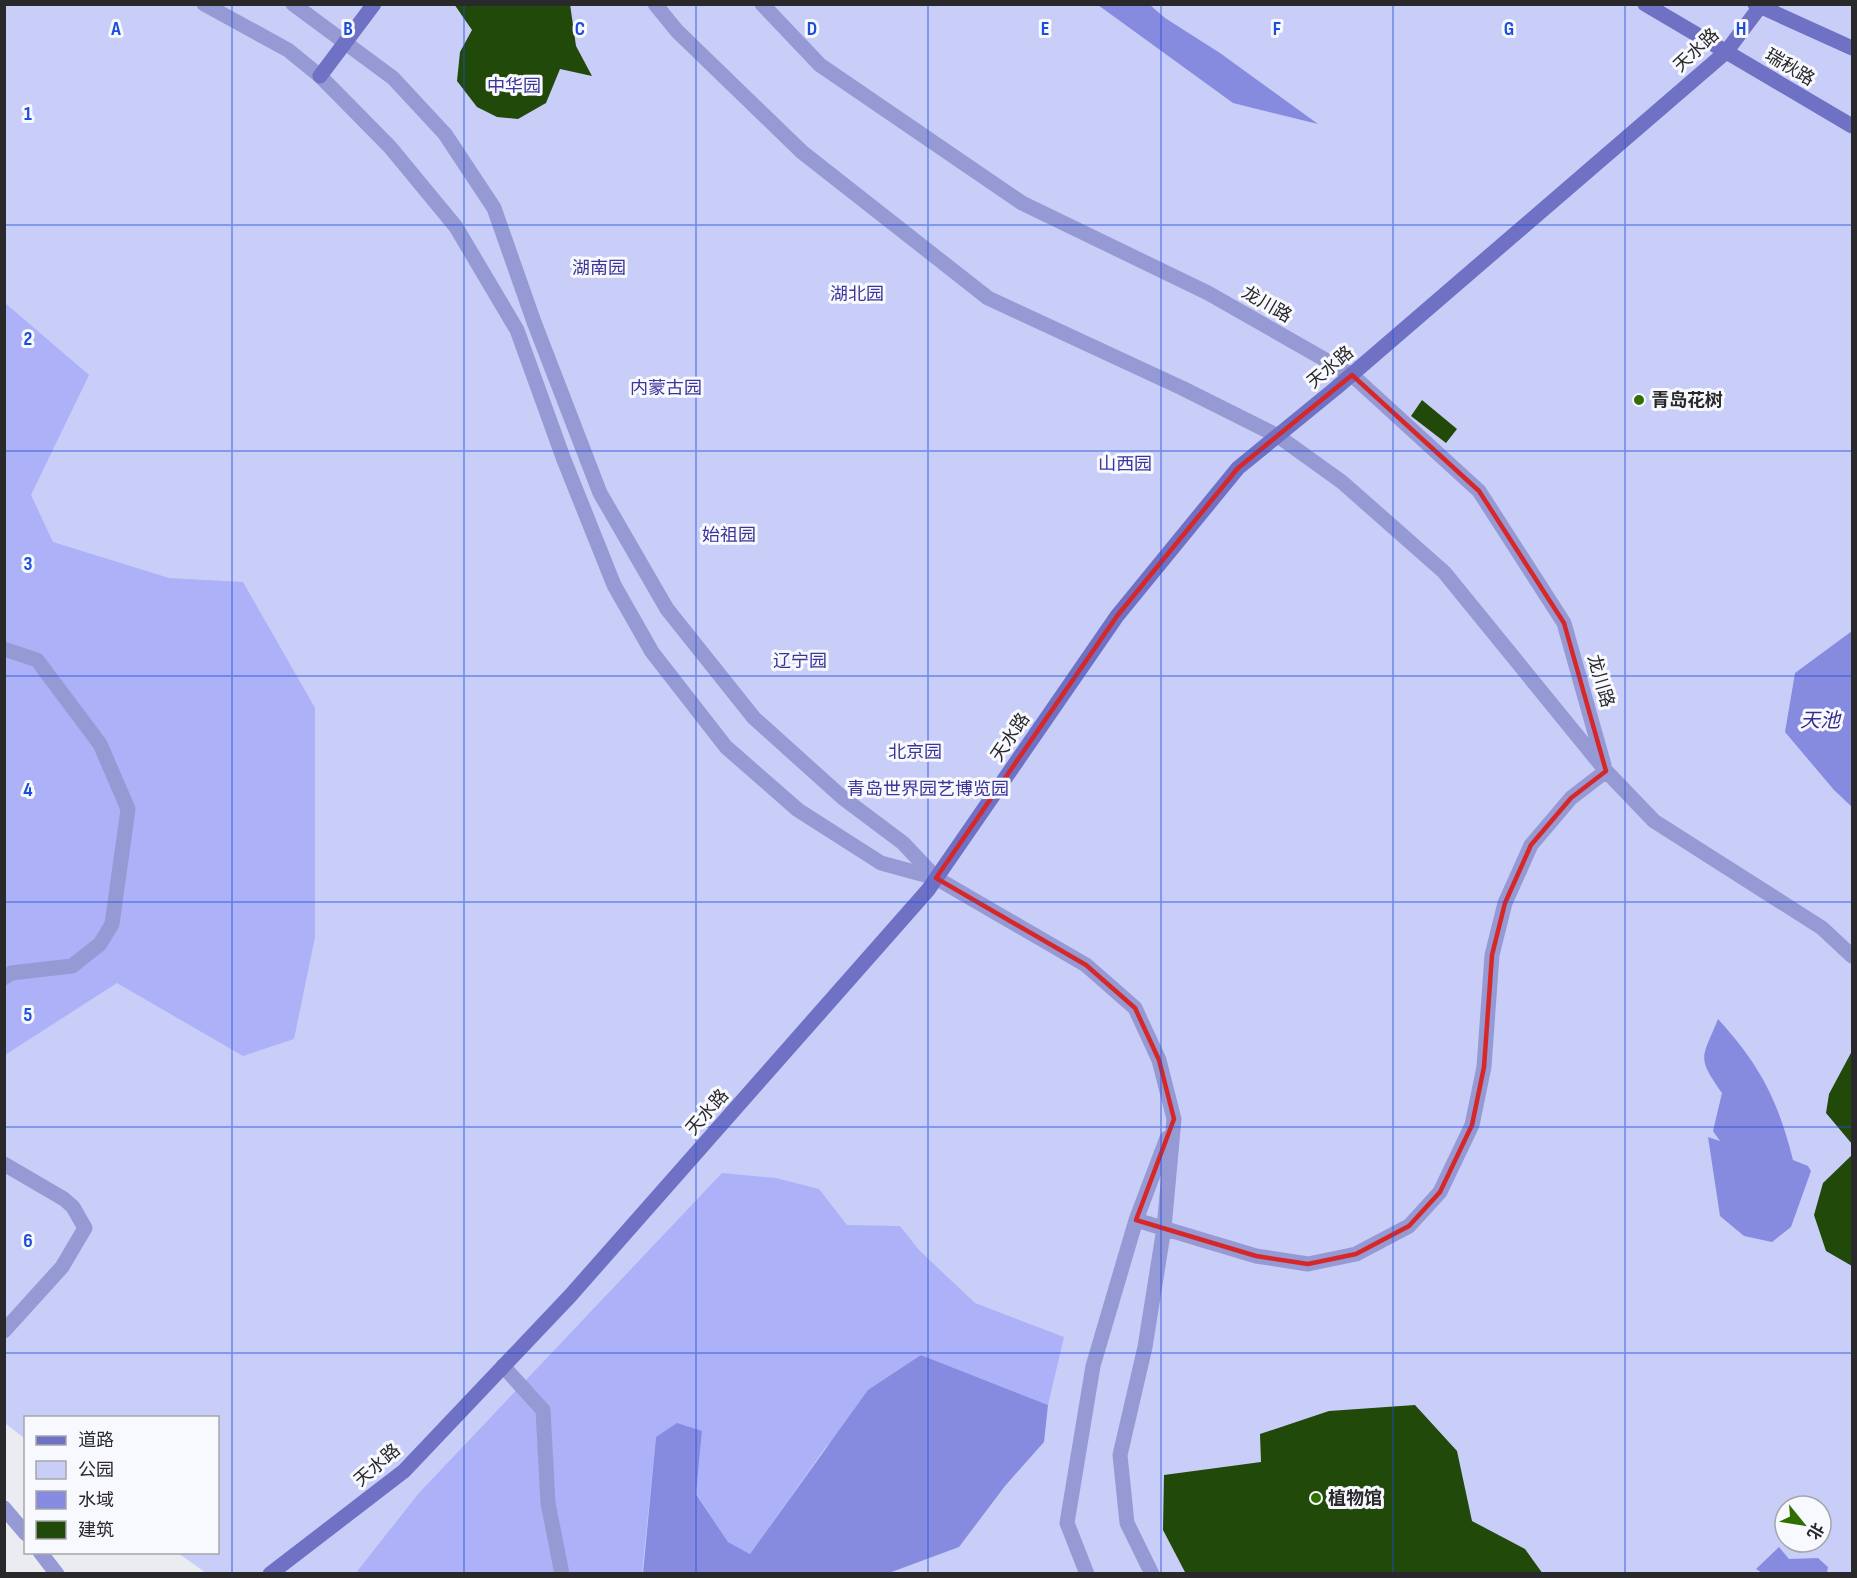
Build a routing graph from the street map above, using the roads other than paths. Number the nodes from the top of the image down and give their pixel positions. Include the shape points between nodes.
1 (204, 4) edge
2 (293, 4) edge
3 (374, 4) edge
4 (656, 4) edge
5 (762, 4) edge
6 (1645, 4) edge
7 (1759, 5) edge
8 (346, 41) junction
9 (1852, 48) edge
10 (1726, 52) junction
11 (320, 76) junction
12 (1852, 126) edge
13 (1352, 375) junction
14 (1278, 436) junction
15 (4, 649) edge
16 (1606, 771) junction
17 (936, 878) junction
18 (1852, 956) edge
19 (4, 978) edge
20 (1174, 1119) junction
21 (4, 1164) edge
22 (1136, 1220) junction
23 (1164, 1228) junction
24 (4, 1331) edge
25 (503, 1366) junction
26 (4, 1508) edge
27 (24, 1532) edge
28 (42, 1554) edge
29 (57, 1574) edge
30 (270, 1574) edge
31 (562, 1574) edge
32 (1087, 1574) edge
33 (1152, 1574) edge

1 - 11 street via 288,50
2 - 8 street
3 - 8 street
4 - 14 street via 677,31 802,152 988,298
5 - 13 street, 龙川路 via 820,65 1023,203 1208,293
6 - 10 street, 瑞秋路
7 - 9 street
7 - 10 street, 天水路
8 - 11 street
8 - 17 street via 393,78 445,134 494,208 600,493 667,609 754,717 843,798 903,843
10 - 12 street, 瑞秋路
10 - 13 street, 天水路
11 - 17 street via 390,147 456,227 517,330 614,585 652,652 726,747 798,810 881,863
13 - 14 street, 天水路
13 - 16 street, 龙川路 via 1479,491 1564,623
14 - 16 street via 1342,482 1444,572
14 - 17 street, 天水路 via 1238,468 1117,616
15 - 19 street via 37,660 100,744 128,809 112,924 100,944 72,966
16 - 18 street via 1654,821 1822,928
16 - 23 street via 1571,798 1531,845 1504,903 1492,955 1484,1067 1472,1125 1440,1192 1409,1226 1356,1254 1308,1264 1256,1256
17 - 20 street via 1086,965 1135,1008 1159,1060
17 - 25 street, 天水路 via 586,1279
20 - 22 street
20 - 23 street
21 - 24 street via 64,1199 74,1207 85,1228 62,1267
22 - 23 street
22 - 32 street via 1093,1366 1067,1523
23 - 33 street via 1145,1347 1120,1455 1126,1523
25 - 30 street, 天水路 via 404,1471
25 - 31 street via 543,1410 548,1503
26 - 27 street
28 - 29 street

